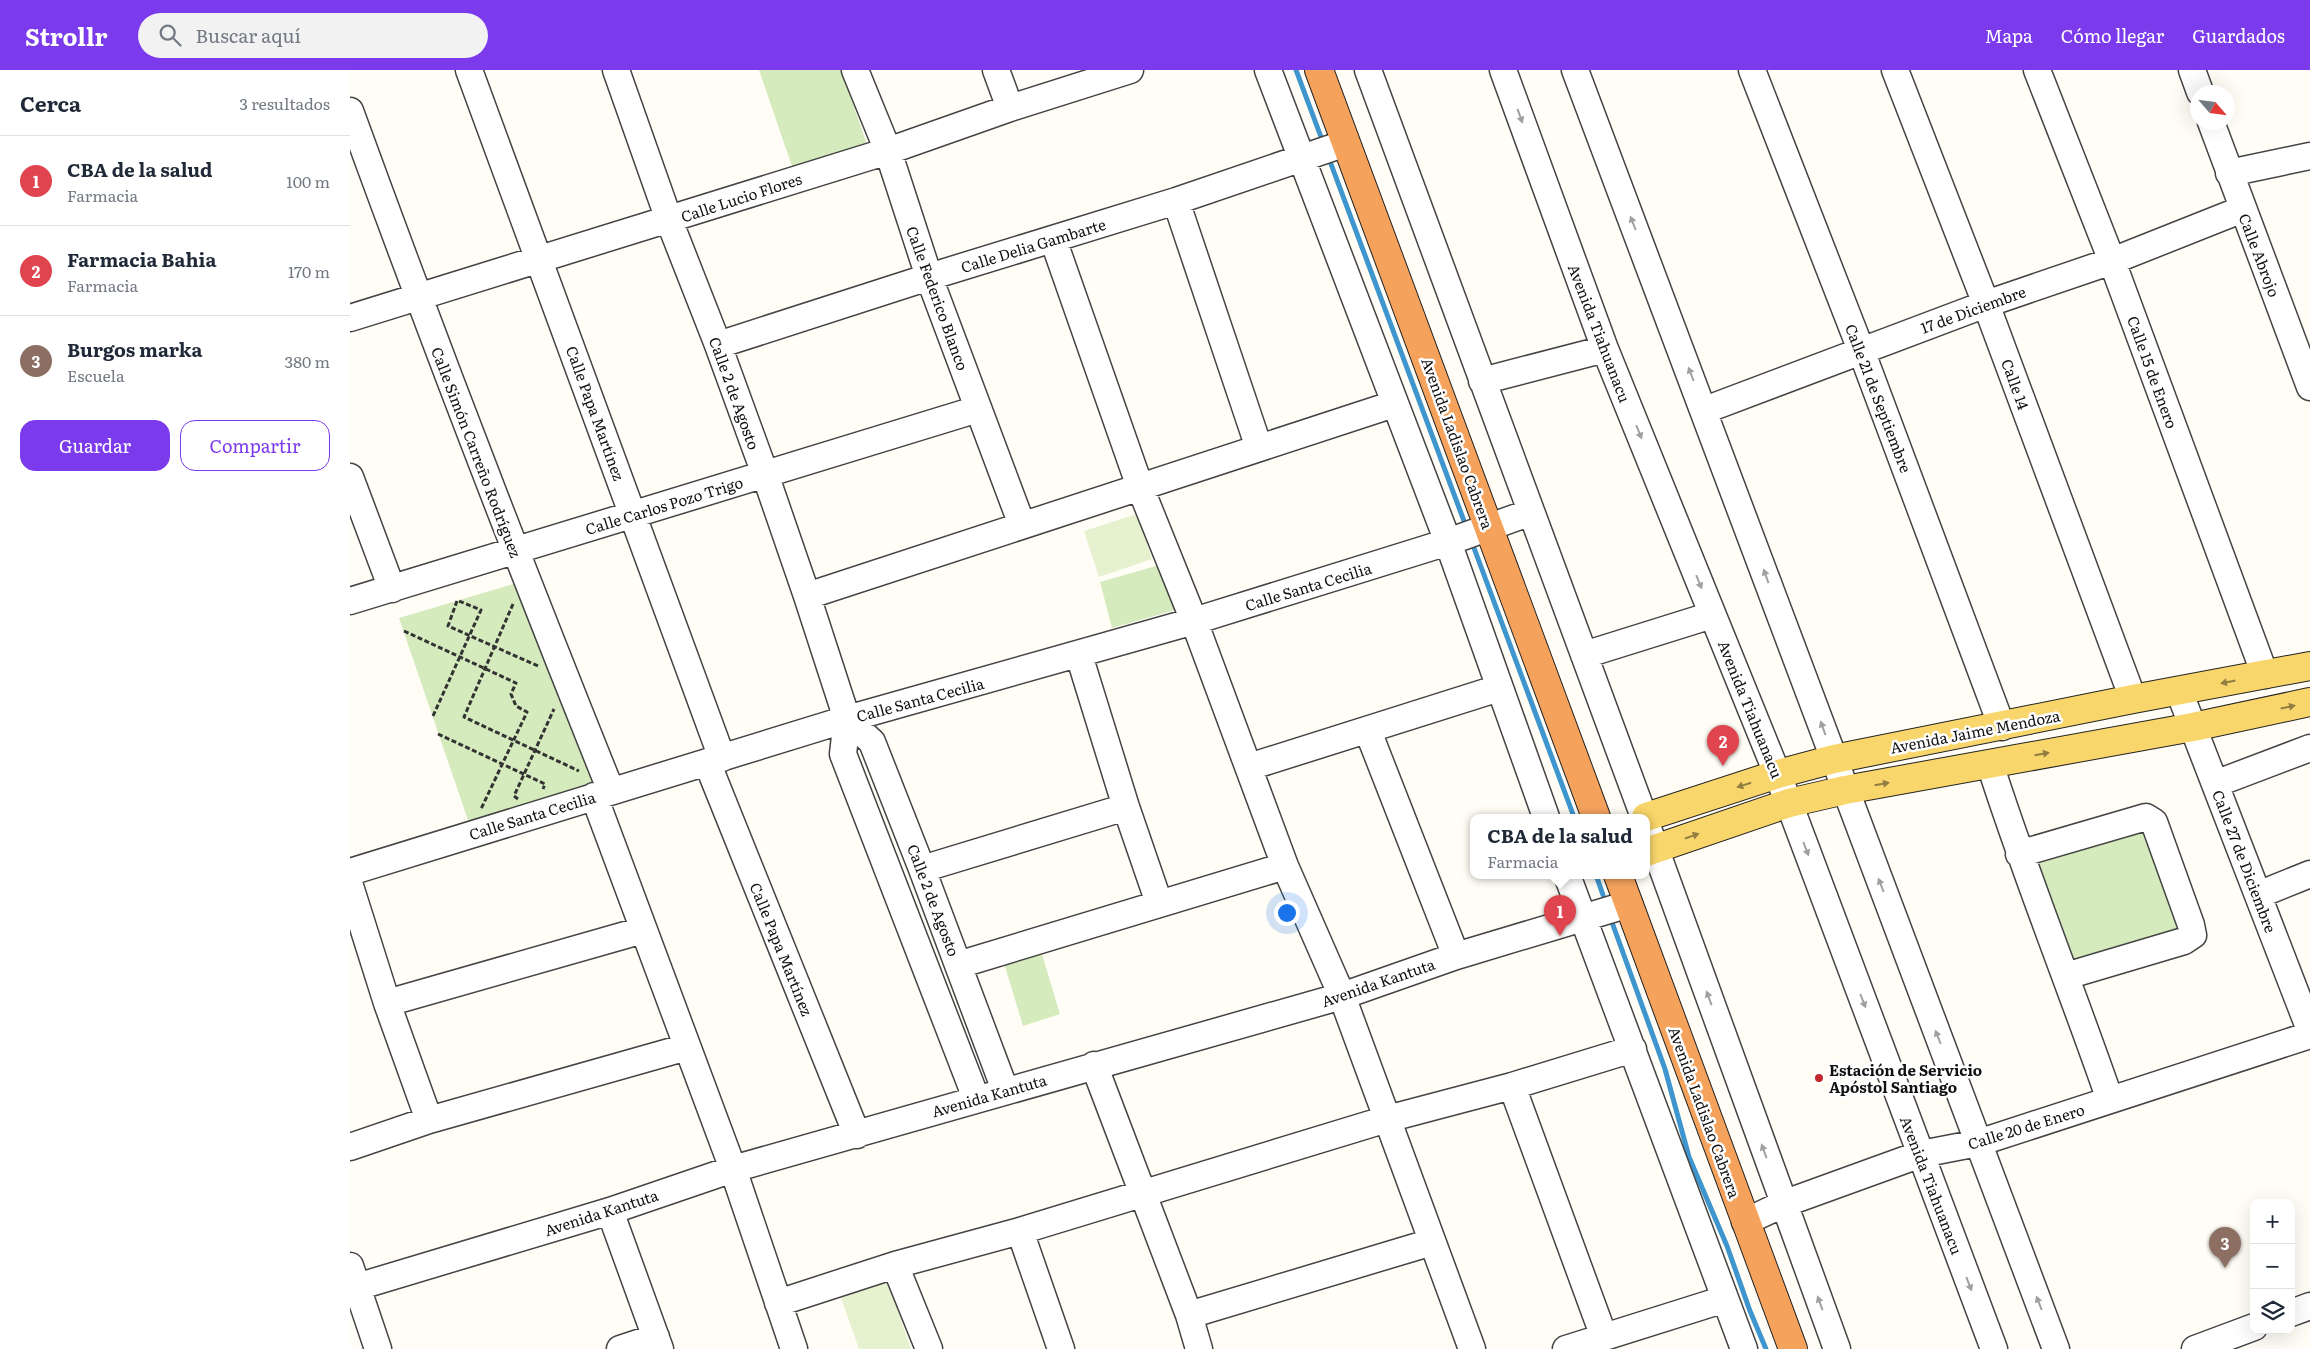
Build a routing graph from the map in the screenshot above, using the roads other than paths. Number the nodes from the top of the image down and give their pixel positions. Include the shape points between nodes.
1 (469, 70) edge
2 (616, 70) edge
3 (855, 70) edge
4 (996, 70) edge
5 (1127, 70) edge
6 (1268, 70) edge
7 (1319, 70) edge
8 (1368, 70) edge
9 (1503, 70) edge
10 (1752, 70) edge
11 (1895, 70) edge
12 (2036, 70) edge
13 (2192, 70) edge
14 (1579, 71) edge
15 (2197, 85) edge
16 (1010, 108) junction
17 (350, 111) edge
18 (2214, 130) edge
19 (1346, 143) junction
20 (888, 151) junction
21 (2310, 156) edge
22 (1302, 159) junction
23 (2229, 173) junction
24 (1176, 201) junction
25 (2242, 210) junction
26 (668, 220) junction
27 (1053, 239) junction
28 (540, 260) junction
29 (2112, 261) junction
30 (929, 277) junction
31 (418, 298) junction
32 (1986, 304) junction
33 (350, 318) edge
34 (718, 345) junction
35 (1605, 349) junction
36 (1861, 350) junction
37 (1482, 381) junction
38 (2310, 387) edge
39 (1394, 404) junction
40 (978, 410) junction
41 (1705, 410) junction
42 (1259, 448) junction
43 (765, 474) junction
44 (350, 477) edge
45 (1140, 487) junction
46 (1530, 512) junction
47 (634, 515) junction
48 (1022, 525) junction
49 (1490, 528) junction
50 (1448, 542) junction
51 (514, 551) junction
52 (392, 589) junction
53 (807, 596) junction
54 (350, 601) edge
55 (1712, 615) junction
56 (1194, 621) junction
57 (1079, 655) junction
58 (1584, 655) junction
59 (2310, 666) edge
60 (2265, 675) junction
61 (1499, 688) junction
62 (2179, 691) junction
63 (2133, 699) junction
64 (2310, 702) edge
65 (847, 719) junction
66 (2002, 726) junction
67 (2193, 727) junction
68 (1368, 730) junction
69 (2310, 748) edge
70 (1834, 759) junction
71 (714, 760) junction
72 (1990, 764) junction
73 (1249, 767) junction
74 (1778, 774) junction
75 (2215, 784) junction
76 (596, 787) junction
77 (1846, 790) junction
78 (1789, 803) junction
79 (1126, 807) junction
80 (1545, 814) edge
81 (1595, 814) edge
82 (1644, 814) edge
83 (1650, 815) edge
84 (1651, 851) edge
85 (2019, 854) junction
86 (1285, 866) junction
87 (922, 869) junction
88 (350, 872) edge
89 (2310, 874) edge
90 (1568, 879) edge
91 (1620, 879) edge
92 (350, 886) edge
93 (2258, 895) junction
94 (1159, 903) junction
95 (1629, 904) junction
96 (1583, 918) junction
97 (643, 930) junction
98 (1456, 956) junction
99 (958, 964) junction
100 (2066, 976) junction
101 (1342, 996) junction
102 (387, 1003) junction
103 (2309, 1024) edge
104 (687, 1047) junction
105 (1633, 1049) junction
106 (1094, 1065) junction
107 (1512, 1086) junction
108 (1005, 1090) junction
109 (976, 1098) junction
110 (2110, 1100) junction
111 (1387, 1119) junction
112 (429, 1120) junction
113 (857, 1135) junction
114 (1978, 1143) junction
115 (350, 1147) edge
116 (1921, 1154) junction
117 (734, 1169) junction
118 (1142, 1194) junction
119 (1783, 1204) junction
120 (610, 1211) junction
121 (1745, 1222) junction
122 (1020, 1230) junction
123 (1432, 1242) junction
124 (895, 1265) junction
125 (353, 1281) edge
126 (1725, 1299) junction
127 (778, 1303) junction
128 (2310, 1306) edge
129 (2295, 1312) edge
130 (1189, 1315) junction
131 (2250, 1328) edge
132 (1604, 1337) junction
133 (658, 1343) edge
134 (378, 1349) edge
135 (620, 1349) edge
136 (794, 1349) edge
137 (929, 1349) edge
138 (1061, 1349) edge
139 (1198, 1349) edge
140 (1472, 1349) edge
141 (1566, 1349) edge
142 (1744, 1349) edge
143 (1793, 1349) edge
144 (1837, 1349) edge
145 (1994, 1349) edge
146 (2056, 1349) edge
147 (2195, 1349) edge

1 - 28 street, Calle Papa Martínez
2 - 26 street, Calle 2 de Agosto
3 - 20 street, Calle Federico Blanco
4 - 16 street
5 - 16 street, Calle Lucio Flores
6 - 22 street
7 - 19 highway, Avenida Ladislao Cabrera
8 - 37 street
9 -> 35 street, Avenida Tiahuanacu
10 - 36 street, Calle 21 de Septiembre
11 - 32 street, Calle 14
12 - 29 street, Calle 15 de Enero
13 - 15 street
41 -> 14 street
16 - 20 street, Calle Lucio Flores
17 - 31 street, Calle Simón Carreño Rodríguez
18 - 23 street, Calle Abrojo
19 - 22 street, Calle Delia Gambarte
19 - 49 highway, Avenida Ladislao Cabrera
20 - 26 street, Calle Lucio Flores
20 - 30 street, Calle Federico Blanco
21 - 23 street
22 - 24 street, Calle Delia Gambarte
22 - 39 street
23 - 25 street, Calle Abrojo
24 - 27 street, Calle Delia Gambarte
24 - 42 street
25 - 29 street, 17 de Diciembre
25 - 38 street, Calle Abrojo
26 - 28 street, Calle Lucio Flores
26 - 34 street, Calle 2 de Agosto
27 - 30 street, Calle Delia Gambarte
27 - 45 street
28 - 31 street, Calle Lucio Flores
28 - 47 street, Calle Papa Martínez
29 - 32 street, 17 de Diciembre
29 - 60 street, Calle 15 de Enero
30 - 34 street, Calle Delia Gambarte
30 - 40 street, Calle Federico Blanco
31 - 33 street, Calle Lucio Flores
31 - 51 street, Calle Simón Carreño Rodríguez
32 - 36 street, 17 de Diciembre
32 - 63 street, Calle 14
34 - 43 street, Calle 2 de Agosto
35 - 37 street
35 -> 55 street, Avenida Tiahuanacu
36 - 41 street, 17 de Diciembre
36 - 66 street, Calle 21 de Septiembre
37 - 46 street
39 - 42 street
39 - 50 street
40 - 43 street, Calle Carlos Pozo Trigo
40 - 48 street, Calle Federico Blanco
70 -> 41 street
42 - 45 street
43 - 47 street, Calle Carlos Pozo Trigo
43 - 53 street, Calle 2 de Agosto
44 - 52 street
45 - 48 street
45 - 56 street
46 - 49 street, Calle Santa Cecilia
46 - 58 street
47 - 51 street, Calle Carlos Pozo Trigo
47 - 71 street, Calle Papa Martínez
48 - 53 street
49 - 50 street, Calle Santa Cecilia
49 - 81 highway, Avenida Ladislao Cabrera
50 - 56 street, Calle Santa Cecilia
50 - 61 street
51 - 52 street, Calle Carlos Pozo Trigo
51 - 76 street, Calle Simón Carreño Rodríguez
52 - 54 street, Calle Carlos Pozo Trigo
53 - 65 street, Calle 2 de Agosto
55 - 58 street
55 - 74 street, Avenida Tiahuanacu
56 - 57 street, Calle Santa Cecilia
56 - 73 street
57 - 65 street, Calle Santa Cecilia
57 - 79 street
58 - 82 street
59 - 60 main road, Avenida Jaime Mendoza
60 -> 62 main road, Avenida Jaime Mendoza
61 - 68 street
61 - 80 street
62 - 63 main road, Avenida Jaime Mendoza
62 - 67 street, Calle 27 de Diciembre
63 - 66 main road, Avenida Jaime Mendoza
67 -> 64 main road
65 - 71 street, Calle Santa Cecilia
65 - 87 street, Calle 2 de Agosto via 872,742
65 - 109 street, Calle 2 de Agosto via 844,754
66 - 70 main road, Avenida Jaime Mendoza
72 -> 67 main road
67 - 75 street, Calle 27 de Diciembre
68 - 73 street
68 - 98 street
69 - 75 street
70 - 74 main road, Avenida Jaime Mendoza
70 - 77 street
71 - 76 street, Calle Santa Cecilia
71 - 113 street, Calle Papa Martínez
77 -> 72 main road
72 - 85 street
73 - 86 street
74 - 78 street, Avenida Tiahuanacu
74 -> 83 main road, Avenida Jaime Mendoza
75 - 93 street, Calle 27 de Diciembre
76 - 88 street, Calle Santa Cecilia
76 - 97 street, Calle Simón Carreño Rodríguez
77 - 78 main road
114 -> 77 street
84 -> 78 main road
78 -> 116 street, Avenida Tiahuanacu
79 - 87 street
79 - 94 street
119 -> 84 street
85 - 100 street
85 - 100 street via 2146,817 2154,822 2193,935 2184,941
86 - 94 street
86 - 101 street
87 - 99 street, Calle 2 de Agosto
89 - 93 street
90 - 96 street
91 - 95 highway, Avenida Ladislao Cabrera
92 - 102 street
93 - 103 street, Calle 27 de Diciembre
94 - 99 street
95 - 96 street, Avenida Kantuta
95 - 121 highway, Avenida Ladislao Cabrera
96 - 98 street, Avenida Kantuta
96 - 105 street
97 - 102 street
97 - 104 street, Calle Simón Carreño Rodríguez
98 - 101 street, Avenida Kantuta
99 - 108 street, Calle 2 de Agosto
100 - 110 street
101 - 106 street, Avenida Kantuta
101 - 111 street
102 - 112 street
103 - 110 street, Calle 20 de Enero
104 - 112 street
104 - 117 street, Calle Simón Carreño Rodríguez
105 - 107 street
105 - 126 street
106 - 108 street, Avenida Kantuta
106 - 118 street
107 - 111 street
107 - 132 street
108 - 109 street, Avenida Kantuta
109 - 113 street, Avenida Kantuta
110 - 114 street, Calle 20 de Enero
111 - 118 street
111 - 123 street
112 - 115 street
113 - 117 street, Avenida Kantuta
114 - 116 street, Calle 20 de Enero
146 -> 114 street
116 - 119 street, Calle 20 de Enero
116 -> 145 street, Avenida Tiahuanacu
117 - 120 street, Avenida Kantuta
117 - 127 street, Calle Simón Carreño Rodríguez
118 - 122 street
118 - 130 street
119 - 121 street, Calle 20 de Enero
144 -> 119 street
120 - 125 street, Avenida Kantuta
120 - 133 street
121 - 143 highway, Avenida Ladislao Cabrera
122 - 124 street
122 - 138 street
123 - 130 street
123 - 140 street
124 - 127 street
124 - 137 street
125 - 134 street
126 - 132 street
126 - 142 street
127 - 136 street, Calle Simón Carreño Rodríguez
128 - 129 street
130 - 139 street
131 - 147 street
132 - 141 street
133 - 135 street

